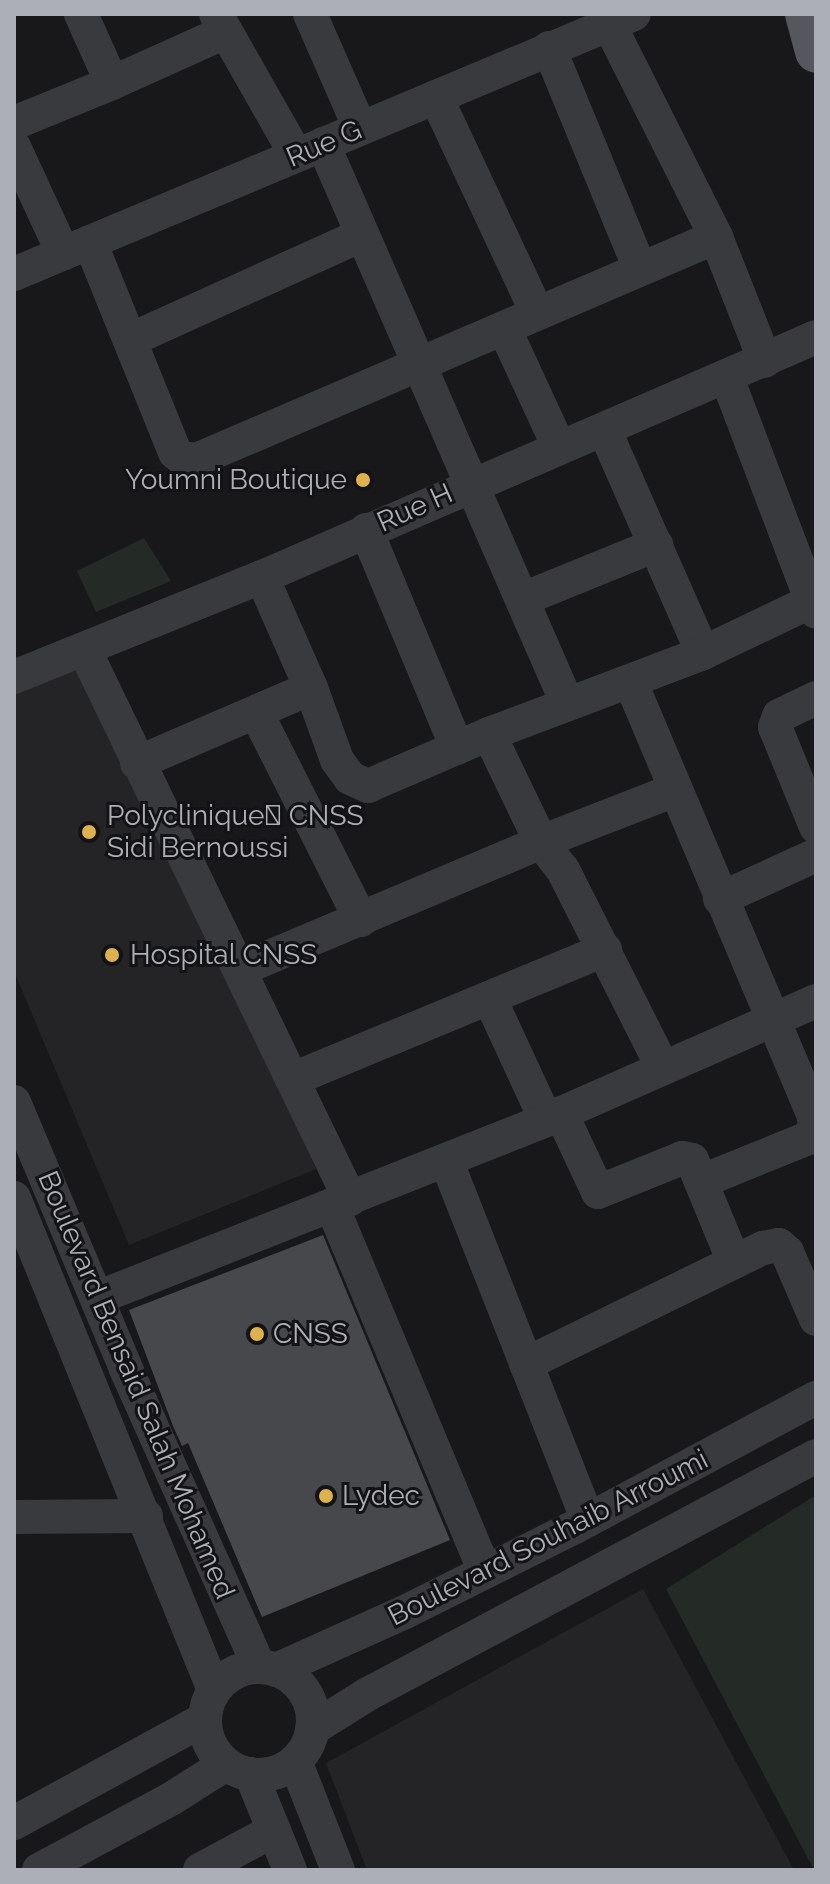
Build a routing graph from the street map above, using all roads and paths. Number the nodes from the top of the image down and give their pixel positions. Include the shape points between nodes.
1 (81, 14) edge
2 (310, 14) edge
3 (806, 14) edge
4 (615, 17) edge
5 (220, 23) edge
6 (549, 48) junction
7 (816, 52) edge
8 (112, 83) junction
9 (436, 97) junction
10 (14, 123) edge
11 (360, 128) junction
12 (14, 147) edge
13 (310, 150) junction
14 (362, 235) junction
15 (716, 237) junction
16 (76, 248) junction
17 (640, 269) junction
18 (14, 274) edge
19 (537, 313) junction
20 (504, 328) junction
21 (816, 337) edge
22 (130, 340) junction
23 (765, 361) junction
24 (418, 363) junction
25 (727, 378) junction
26 (604, 429) junction
27 (559, 447) junction
28 (473, 483) junction
29 (366, 530) junction
30 (656, 545) junction
31 (262, 577) junction
32 (523, 599) junction
33 (814, 604) edge
34 (85, 651) junction
35 (703, 653) junction
36 (14, 677) edge
37 (631, 683) junction
38 (311, 688) junction
39 (816, 698) edge
40 (567, 703) junction
41 (256, 712) junction
42 (489, 734) junction
43 (457, 748) junction
44 (137, 763) junction
45 (675, 790) junction
46 (816, 827) edge
47 (541, 842) junction
48 (816, 855) edge
49 (720, 899) junction
50 (361, 920) junction
51 (605, 950) junction
52 (241, 969) junction
53 (490, 999) junction
54 (816, 1001) edge
55 (771, 1020) junction
56 (663, 1068) junction
57 (293, 1079) junction
58 (14, 1102) edge
59 (554, 1116) junction
60 (811, 1151) edge
61 (446, 1160) junction
62 (702, 1181) junction
63 (14, 1198) edge
64 (341, 1203) junction
65 (21, 1235) edge
66 (734, 1262) junction
67 (97, 1298) junction
68 (816, 1319) edge
69 (526, 1364) junction
70 (816, 1398) edge
71 (816, 1456) edge
72 (146, 1516) junction
73 (14, 1517) edge
74 (588, 1520) junction
75 (484, 1570) junction
76 (268, 1668) junction
77 (210, 1704) junction
78 (312, 1729) junction
79 (295, 1761) junction
80 (239, 1769) junction
81 (14, 1823) edge
82 (274, 1830) junction
83 (39, 1870) edge
84 (200, 1870) edge
85 (290, 1870) edge
86 (338, 1870) edge

1 - 8 street
2 - 11 street
3 - 7 main road
4 - 6 street, Rue G
4 - 15 street
5 - 8 street
5 - 13 street
6 - 9 street, Rue G
6 - 17 street
8 - 10 street
9 - 11 street, Rue G
9 - 19 street
11 - 13 street, Rue G
12 - 16 street
13 - 14 street
13 - 16 street, Rue G
14 - 22 street
14 - 24 street
15 - 17 street
15 - 23 street
16 - 18 street, Rue G
16 - 22 street
17 - 19 street
19 - 20 street
20 - 24 street
20 - 27 street
21 - 23 street, Rue H
22 - 24 street via 175,452 188,460
23 - 25 street, Rue H
24 - 28 street
25 - 26 street, Rue H
25 - 33 street
26 - 27 street, Rue H
26 - 30 street
27 - 28 street, Rue H
28 - 29 street, Rue H
28 - 32 street
29 - 31 street, Rue H
29 - 43 street
30 - 32 street
30 - 35 street
31 - 34 street, Rue H
31 - 38 street
32 - 40 street
33 - 35 street
34 - 36 street, Rue H
34 - 44 street
35 - 37 street
37 - 40 street
37 - 45 street
38 - 41 street
38 - 43 street via 337,760 361,784 377,783
39 - 46 street via 779,716 775,727
40 - 42 street
41 - 44 street
41 - 50 street
42 - 43 street
42 - 47 street
44 - 52 street
45 - 47 street
45 - 49 street
47 - 50 street
47 - 51 street via 563,870
48 - 49 street
49 - 55 street
50 - 52 street
51 - 53 street
51 - 56 street
52 - 57 street
53 - 57 street
53 - 59 street
54 - 55 street
55 - 56 street
55 - 60 street via 814,1116
56 - 59 street
57 - 64 street
58 - 67 street, Boulevard Bensaid Salah Mohamed
59 - 61 street
59 - 62 street via 598,1192 682,1158 692,1160
60 - 62 street
61 - 64 street
61 - 69 street
62 - 66 street
63 - 65 street, Boulevard Bensaid Salah Mohamed
64 - 67 street
64 - 75 street
65 - 72 street, Boulevard Bensaid Salah Mohamed
66 - 68 street via 779,1245 787,1252
66 - 69 street
67 - 76 street, Boulevard Bensaid Salah Mohamed
69 - 74 street
70 - 74 street, Boulevard Souhaib Arroumi
71 - 78 street, Boulevard Souhaib Arroumi via 368,1694
72 - 73 street
72 - 77 street, Boulevard Bensaid Salah Mohamed
74 - 75 street, Boulevard Souhaib Arroumi
75 - 76 street, Boulevard Souhaib Arroumi via 403,1613
76 - 77 street via 234,1673
76 - 78 street via 287,1675 305,1693
77 - 80 street via 210,1744
77 - 81 street
78 - 79 street
79 - 80 street via 279,1771
79 - 86 street
80 - 82 street
80 - 83 street
82 - 84 street
82 - 85 street

